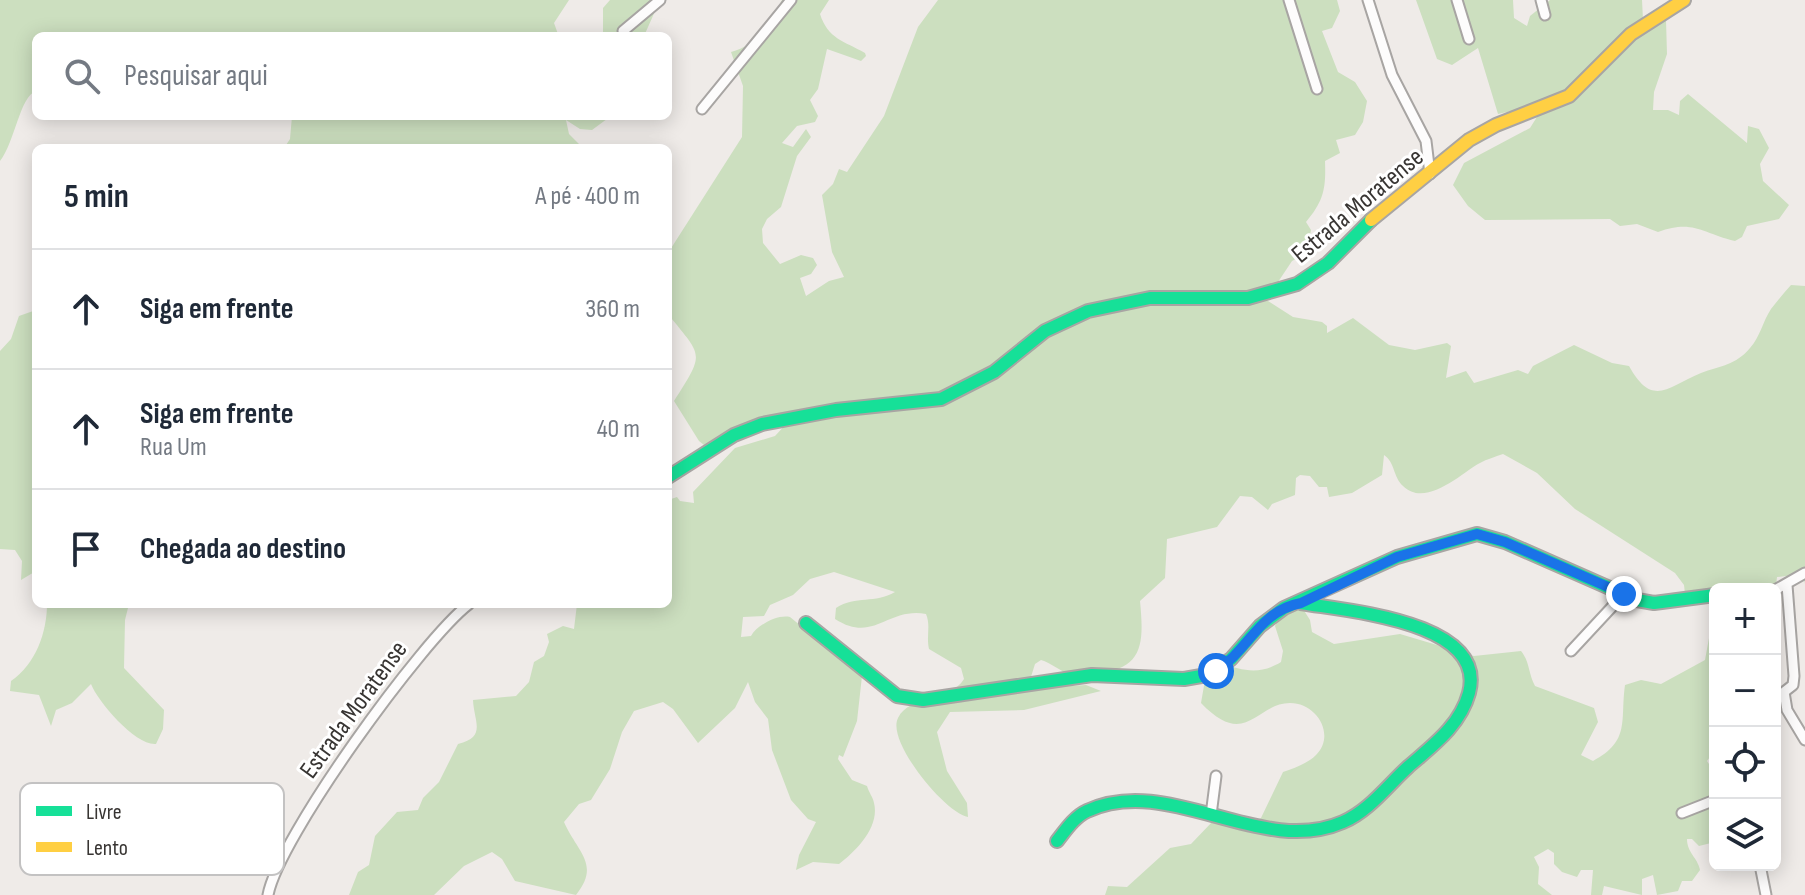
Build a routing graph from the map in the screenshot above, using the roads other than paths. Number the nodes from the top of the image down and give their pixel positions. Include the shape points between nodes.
1 (660, 0) edge
2 (791, 0) edge
3 (1289, 0) edge
4 (1368, 0) edge
5 (1457, 0) edge
6 (1541, 0) edge
7 (1684, 0) edge
8 (1545, 15) dead end
9 (623, 31) dead end
10 (1469, 39) dead end
11 (1317, 89) dead end
12 (702, 109) dead end
13 (1430, 174) junction
14 (672, 474) edge
15 (1805, 573) edge
16 (1787, 585) junction
17 (1781, 588) edge
18 (1624, 594) junction
19 (1709, 596) edge
20 (1301, 603) junction
21 (465, 608) edge
22 (806, 623) dead end
23 (1571, 651) dead end
24 (1805, 740) edge
25 (1216, 776) dead end
26 (1709, 802) edge
27 (1682, 813) dead end
28 (1211, 815) junction
29 (1057, 841) dead end
30 (284, 850) edge
31 (1761, 871) edge
32 (274, 875) edge
33 (268, 895) edge
34 (1766, 895) edge

1 - 9 street
2 - 12 street
3 - 11 street
4 - 13 street via 1392,75 1426,141
5 - 10 street
6 - 8 street
7 - 13 street, Estrada Moratense via 1631,34 1569,96 1483,131
13 - 14 street, Estrada Moratense via 1381,210 1328,263 1280,292 1248,298 1150,298 1088,311 1045,331 994,372 941,399 762,424 734,435
15 - 16 street
16 - 17 street
16 - 24 street via 1794,676 1784,692 1787,710
18 - 19 street via 1654,603
18 - 20 street via 1477,534 1397,557
18 - 23 street
20 - 22 street via 1268,616 1222,667 1204,676 1118,674 923,700 897,696
20 - 28 street via 1445,636 1470,663 1463,710 1450,730 1342,823 1295,831
21 - 30 street, Estrada Moratense via 400,683
25 - 28 street
26 - 27 street
28 - 29 street via 1114,803 1086,811
31 - 34 street
32 - 33 street, Estrada Moratense

